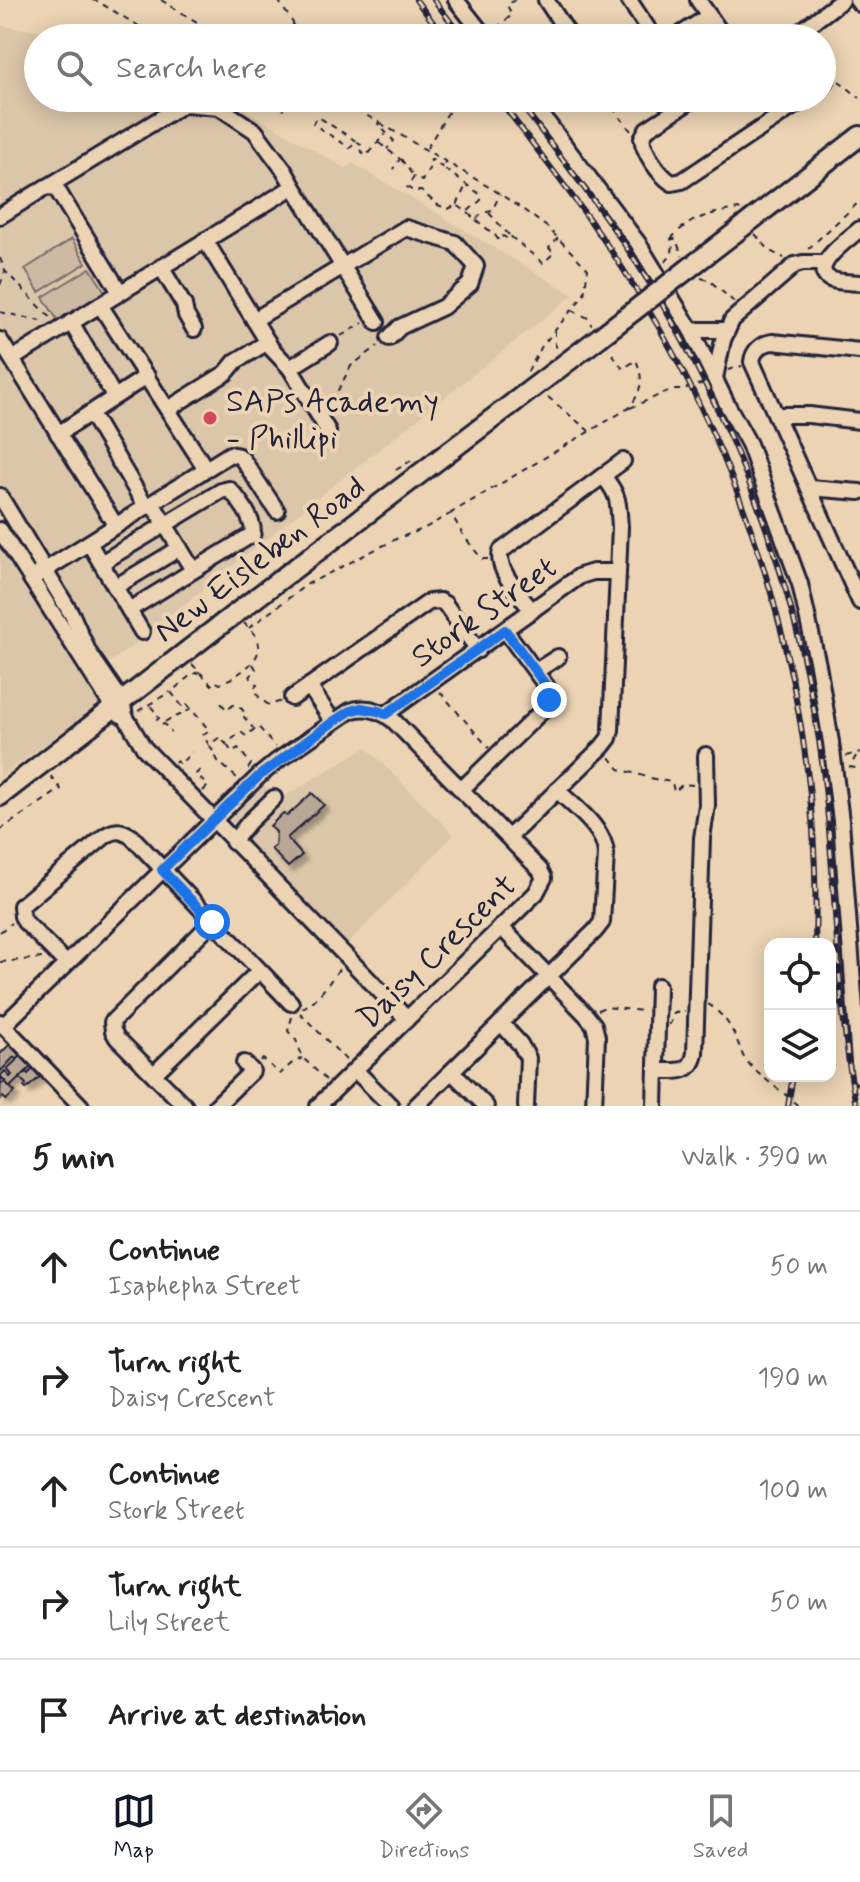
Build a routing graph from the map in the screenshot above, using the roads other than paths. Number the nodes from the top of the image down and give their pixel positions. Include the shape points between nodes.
1 (456, 0) edge
2 (546, 0) edge
3 (629, 0) edge
4 (698, 0) edge
5 (842, 0) edge
6 (709, 16) junction
7 (475, 24) edge
8 (562, 24) edge
9 (645, 24) edge
10 (697, 24) edge
11 (715, 24) edge
12 (812, 24) edge
13 (171, 112) edge
14 (226, 112) edge
15 (540, 112) edge
16 (673, 112) edge
17 (785, 112) edge
18 (860, 136) edge
19 (49, 186) junction
20 (295, 189) junction
21 (0, 216) edge
22 (860, 229) edge
23 (205, 240) junction
24 (823, 263) junction
25 (344, 266) junction
26 (161, 267) junction
27 (860, 283) edge
28 (120, 292) junction
29 (100, 305) junction
30 (376, 319) road end
31 (254, 320) junction
32 (71, 322) junction
33 (194, 329) dead end
34 (691, 330) junction
35 (726, 330) junction
36 (389, 338) road end
37 (0, 340) edge
38 (268, 342) junction
39 (330, 343) road end
40 (860, 351) edge
41 (12, 359) junction
42 (290, 368) junction
43 (147, 376) junction
44 (715, 379) junction
45 (114, 396) junction
46 (168, 409) junction
47 (91, 414) junction
48 (776, 415) junction
49 (860, 421) edge
50 (328, 431) road end
51 (58, 434) junction
52 (623, 461) dead end
53 (206, 469) junction
54 (603, 476) junction
55 (809, 488) junction
56 (860, 492) edge
57 (0, 496) edge
58 (149, 505) junction
59 (277, 511) dead end
60 (166, 524) junction
61 (116, 526) junction
62 (0, 530) edge
63 (89, 543) junction
64 (180, 548) junction
65 (860, 562) edge
66 (101, 563) junction
67 (843, 564) junction
68 (46, 570) junction
69 (193, 570) junction
70 (618, 572) junction
71 (31, 579) junction
72 (115, 587) junction
73 (860, 602) edge
74 (129, 610) junction
75 (532, 611) junction
76 (505, 630) junction
77 (142, 632) dead end
78 (77, 640) junction
79 (478, 650) junction
80 (558, 657) dead end
81 (536, 671) junction
82 (309, 686) junction
83 (292, 698) road end
84 (121, 709) junction
85 (386, 714) junction
86 (333, 722) junction
87 (706, 755) dead end
88 (462, 789) junction
89 (557, 790) junction
90 (0, 796) edge
91 (274, 798) dead end
92 (212, 820) junction
93 (509, 837) junction
94 (233, 842) junction
95 (162, 870) junction
96 (212, 922) junction
97 (501, 927) junction
98 (66, 963) junction
99 (259, 971) junction
100 (549, 977) junction
101 (658, 986) dead end
102 (294, 1006) road end
103 (407, 1019) junction
104 (501, 1023) junction
105 (2, 1024) edge
106 (248, 1067) road end
107 (355, 1070) junction
108 (656, 1071) junction
109 (452, 1072) junction
110 (154, 1074) junction
111 (860, 1076) edge
112 (81, 1106) edge
113 (185, 1106) edge
114 (216, 1106) edge
115 (318, 1106) edge
116 (391, 1106) edge
117 (416, 1106) edge
118 (486, 1106) edge
119 (526, 1106) edge
120 (594, 1106) edge
121 (655, 1106) edge

1 - 7 street
2 - 8 street
3 - 9 street
4 - 6 street
5 - 12 street
6 - 10 street
6 - 11 street
13 - 19 street
14 - 20 street via 255,131
15 - 34 street via 631,234
16 - 17 street via 642,138 663,177 677,183
18 - 84 main road, New Eisleben Road, bridge via 184,653
19 - 21 street
19 - 28 street via 59,192
20 - 23 street
20 - 25 street
22 - 24 street
23 - 26 street
23 - 31 street
24 - 27 street via 823,273 831,279
24 - 35 street via 795,265
25 - 30 street
25 - 31 street
25 - 36 street via 406,228 455,243 476,266 470,284 443,307 400,327
26 - 28 street
26 - 33 street
28 - 29 street
29 - 32 street
29 - 43 street
31 - 38 street
32 - 41 street
32 - 45 street
34 - 35 street
34 - 44 street
35 - 44 street
37 - 41 street
38 - 42 street
38 - 46 street
39 - 42 street
40 - 48 street via 772,342 755,351 752,362
41 - 51 street
42 - 50 street
43 - 45 street
43 - 46 street
44 - 111 street via 749,444 800,584 818,665 841,821
45 - 47 street
46 - 53 street
47 - 51 street
47 - 58 street
48 - 49 street
48 - 55 street
51 - 61 street
52 - 54 street
53 - 58 street
53 - 59 street via 230,454 239,456
54 - 70 street via 617,498
54 - 75 street via 499,554 502,568
55 - 56 street
55 - 67 street
57 - 68 street
58 - 60 street
58 - 61 street
60 - 64 street
60 - 66 street
60 - 69 street via 226,489 252,523 250,536
61 - 63 street
62 - 71 street
63 - 66 street
63 - 68 street
64 - 69 street
64 - 72 street
65 - 67 street
66 - 72 street
67 - 73 street
68 - 71 street
68 - 78 street via 72,615
69 - 74 street
70 - 75 street, Stork Street via 585,573
70 - 89 street via 609,738
71 - 78 street
72 - 74 street
74 - 77 street
75 - 76 street, Stork Street
76 - 79 street, Stork Street
76 - 81 street
78 - 84 street
79 - 82 street via 445,604 434,600
79 - 85 street, Stork Street
80 - 81 street
81 - 88 street via 547,687 548,704
82 - 83 street
82 - 86 street
84 - 90 main road, New Eisleben Road
84 - 92 street via 144,748
85 - 86 street via 361,708
85 - 88 street, Daisy Crescent
86 - 92 street
87 - 108 street via 695,1053 691,1066 683,1070
88 - 93 street, Daisy Crescent
89 - 93 street
89 - 100 street via 597,830 606,854 602,922
91 - 94 street
92 - 94 street
92 - 95 street
93 - 97 street, Daisy Crescent via 544,878
94 - 103 street
95 - 96 street
95 - 98 street
95 - 98 street via 132,837 115,831 25,902 25,922
96 - 99 street
96 - 110 street via 112,1022 117,1038
97 - 100 street
97 - 103 street, Daisy Crescent
98 - 105 street
99 - 102 street
99 - 110 street
100 - 104 street
100 - 120 street via 594,1025
101 - 108 street
103 - 107 street, Daisy Crescent
104 - 109 street
104 - 119 street via 528,1058
105 - 112 street
106 - 114 street
107 - 115 street, Daisy Crescent
107 - 116 street
108 - 121 street
109 - 117 street
109 - 118 street
110 - 113 street

